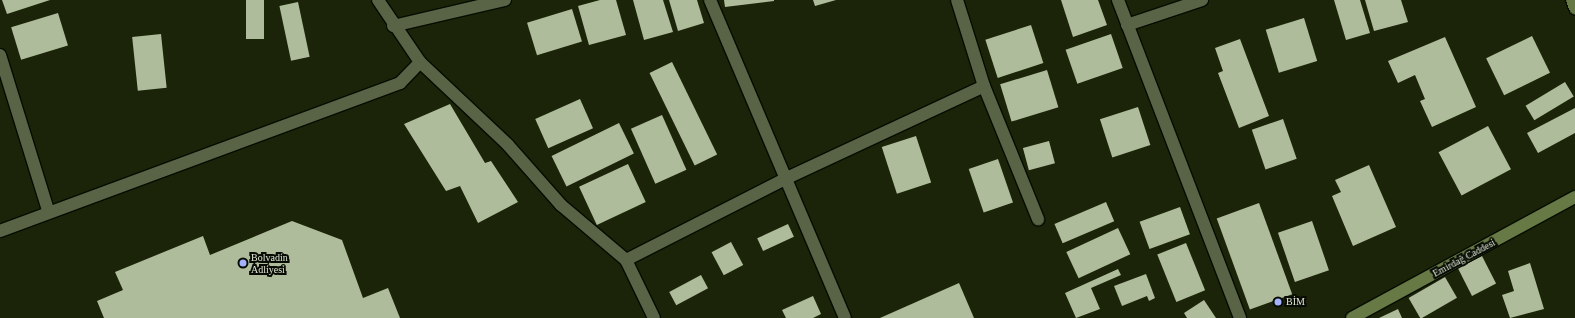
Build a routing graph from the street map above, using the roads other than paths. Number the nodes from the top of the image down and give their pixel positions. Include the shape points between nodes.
1 (378, 0) edge
2 (505, 0) edge
3 (710, 0) edge
4 (957, 0) edge
5 (1118, 0) edge
6 (1202, 0) edge
7 (1572, 0) edge
8 (1575, 8) edge
9 (1127, 25) junction
10 (393, 26) junction
11 (0, 55) edge
12 (420, 62) junction
13 (984, 86) junction
14 (787, 178) junction
15 (1575, 197) edge
16 (49, 213) junction
17 (1038, 219) dead end
18 (0, 231) edge
19 (626, 260) junction
20 (654, 318) edge
21 (845, 318) edge
22 (1240, 318) edge
23 (1352, 318) edge

1 - 10 street
2 - 10 street
3 - 14 street
4 - 13 street
5 - 9 street
6 - 9 street
7 - 8 main road
9 - 22 street
10 - 12 street
11 - 16 street
12 - 16 street via 400,83
12 - 19 street via 508,145 561,205
13 - 14 street
13 - 17 street
14 - 19 street
14 - 21 street
15 - 23 main road, Emirdağ Caddesi
16 - 18 street
19 - 20 street

